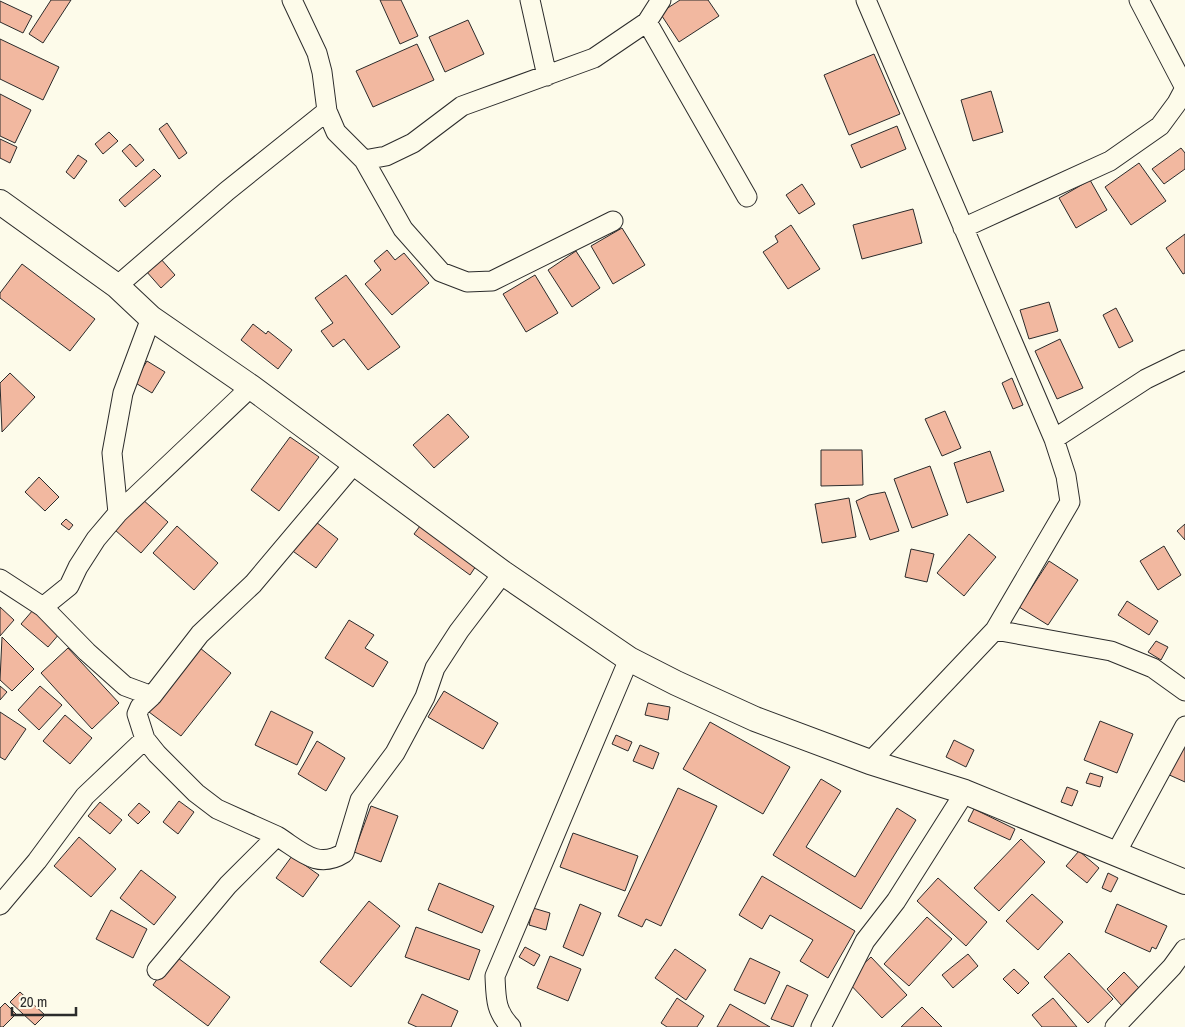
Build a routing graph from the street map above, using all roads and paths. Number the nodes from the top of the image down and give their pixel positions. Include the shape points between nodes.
1 (292, 0) edge
2 (530, 0) edge
3 (661, 0) edge
4 (866, 0) edge
5 (1139, 0) edge
6 (647, 22) junction
7 (547, 76) junction
8 (327, 111) junction
9 (364, 160) junction
10 (748, 197) dead end
11 (0, 202) edge
12 (614, 221) dead end
13 (964, 228) junction
14 (117, 286) junction
15 (151, 318) junction
16 (1185, 360) edge
17 (251, 386) junction
18 (1054, 439) junction
19 (355, 463) junction
20 (118, 513) junction
21 (503, 573) junction
22 (0, 579) edge
23 (43, 607) junction
24 (995, 630) junction
25 (629, 658) junction
26 (1185, 691) edge
27 (152, 696) junction
28 (1185, 726) edge
29 (145, 738) junction
30 (870, 762) junction
31 (965, 792) junction
32 (277, 836) junction
33 (1116, 853) junction
34 (1183, 876) edge
35 (0, 905) edge
36 (1185, 949) edge
37 (157, 970) dead end
38 (511, 1027) edge
39 (821, 1027) edge
40 (1115, 1027) edge

1 - 8 street via 317,53
2 - 7 street
3 - 6 street
4 - 13 street
5 - 13 street via 1185,88 1178,103 1160,126 1110,161
6 - 7 street via 594,58
6 - 10 street
7 - 9 street via 462,106 413,142 386,156
8 - 9 street via 336,132
8 - 14 street via 227,191
9 - 12 street via 403,229 441,272 467,282 492,281
11 - 14 street
13 - 18 street
14 - 15 street
15 - 17 street
15 - 20 street via 123,393 112,453
16 - 18 street via 1146,379
17 - 19 street
17 - 20 street
18 - 24 street via 1066,476 1070,502
19 - 21 street
19 - 27 street via 253,584 200,634
20 - 23 street via 96,539 69,586
21 - 25 street
21 - 32 street via 434,668 425,698 395,754 360,800 344,853 332,861 318,861
22 - 23 street
23 - 27 street via 125,686
24 - 26 street via 1111,651 1153,668
24 - 30 street
25 - 30 street via 755,719
25 - 38 street via 495,976 496,1005
27 - 29 street via 137,714
28 - 33 street
29 - 32 street via 196,793 217,809
29 - 35 street via 85,796
30 - 31 street
31 - 33 street
31 - 39 street via 896,901 865,941
32 - 37 street via 234,878
33 - 34 street
36 - 40 street via 1172,968

